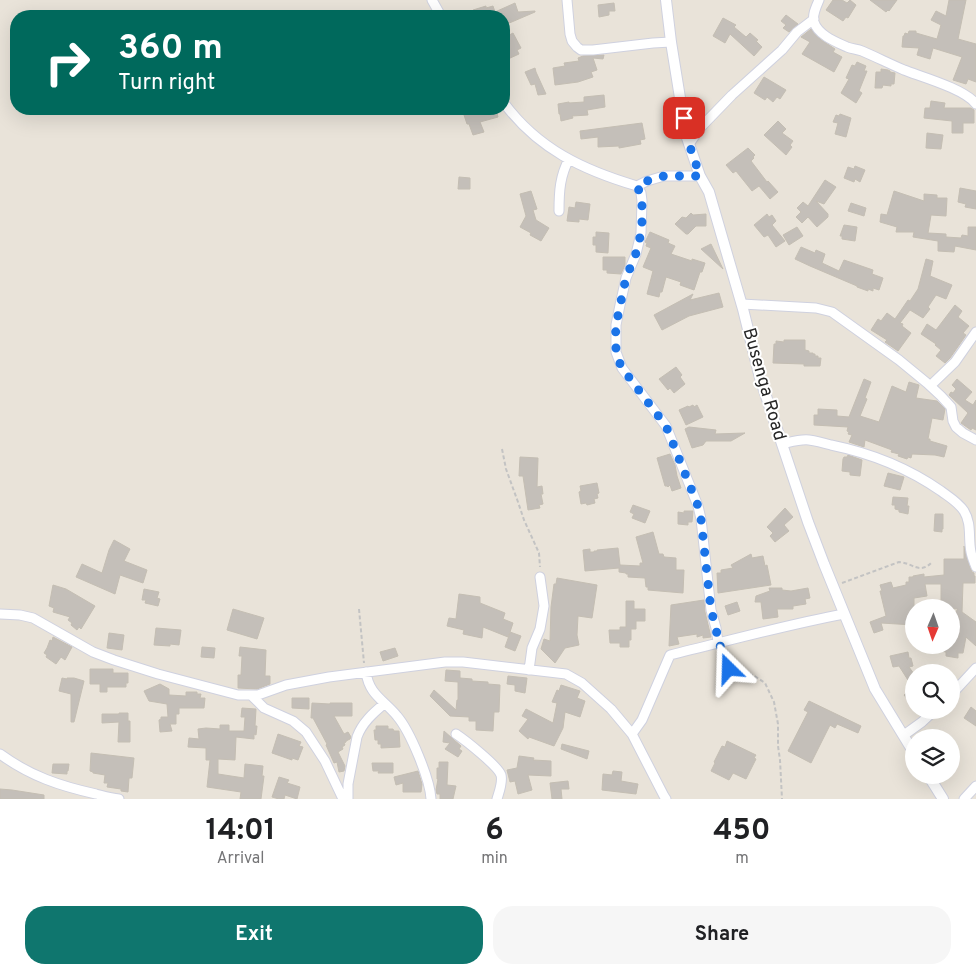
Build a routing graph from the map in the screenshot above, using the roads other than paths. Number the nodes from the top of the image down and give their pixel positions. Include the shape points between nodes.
1 (567, 0) edge
2 (666, 0) edge
3 (819, 0) edge
4 (814, 19) junction
5 (671, 42) junction
6 (976, 104) edge
7 (510, 111) edge
8 (689, 144) junction
9 (569, 159) junction
10 (700, 176) junction
11 (637, 186) junction
12 (559, 211) dead end
13 (742, 304) junction
14 (976, 332) edge
15 (930, 386) junction
16 (976, 440) edge
17 (782, 444) junction
18 (974, 547) edge
19 (976, 567) edge
20 (540, 577) road end
21 (0, 614) edge
22 (844, 614) junction
23 (719, 642) junction
24 (976, 668) edge
25 (529, 670) junction
26 (365, 672) junction
27 (960, 685) edge
28 (252, 696) junction
29 (384, 704) junction
30 (925, 719) edge
31 (456, 734) dead end
32 (632, 734) junction
33 (904, 735) joint
34 (0, 754) edge
35 (934, 784) edge
36 (976, 786) edge
37 (119, 799) edge
38 (342, 799) edge
39 (348, 799) edge
40 (431, 799) edge
41 (497, 799) edge
42 (666, 799) edge
43 (943, 799) edge
44 (964, 799) edge

1 - 5 street via 570,34 581,50
2 - 5 street, Busenga Road
3 - 4 street
4 - 6 street via 827,37 949,86
4 - 8 street via 701,126
5 - 8 street, Busenga Road
7 - 9 street via 535,137
8 - 10 street, Busenga Road
9 - 11 street
9 - 12 street via 561,179
10 - 11 street via 664,176
10 - 13 street, Busenga Road via 709,192
11 - 23 street via 642,201 641,233 622,296 616,325 616,352 622,368 666,426 698,506 711,610
13 - 15 street via 816,308 832,312
13 - 17 street, Busenga Road via 760,378
14 - 15 street via 956,362
15 - 16 street via 951,407 956,427
17 - 18 street via 810,440 847,448 872,455 931,484 955,501 964,512
17 - 22 street, Busenga Road
18 - 19 street
20 - 25 street via 544,606
21 - 28 street via 33,618 93,652 114,660 238,695
22 - 23 street
22 - 33 street, Busenga Road via 875,689
23 - 32 street via 670,655 642,720
24 - 27 street
25 - 26 street via 445,662
25 - 32 street via 566,674 582,683
26 - 28 street via 286,685
26 - 29 street via 370,688
28 - 38 street via 264,708 293,721 306,732 325,761
29 - 39 street via 359,731
29 - 40 street via 406,729 431,791
30 - 33 street
31 - 41 street via 501,775
32 - 42 street
34 - 37 street via 47,781
35 - 43 street
36 - 44 street

